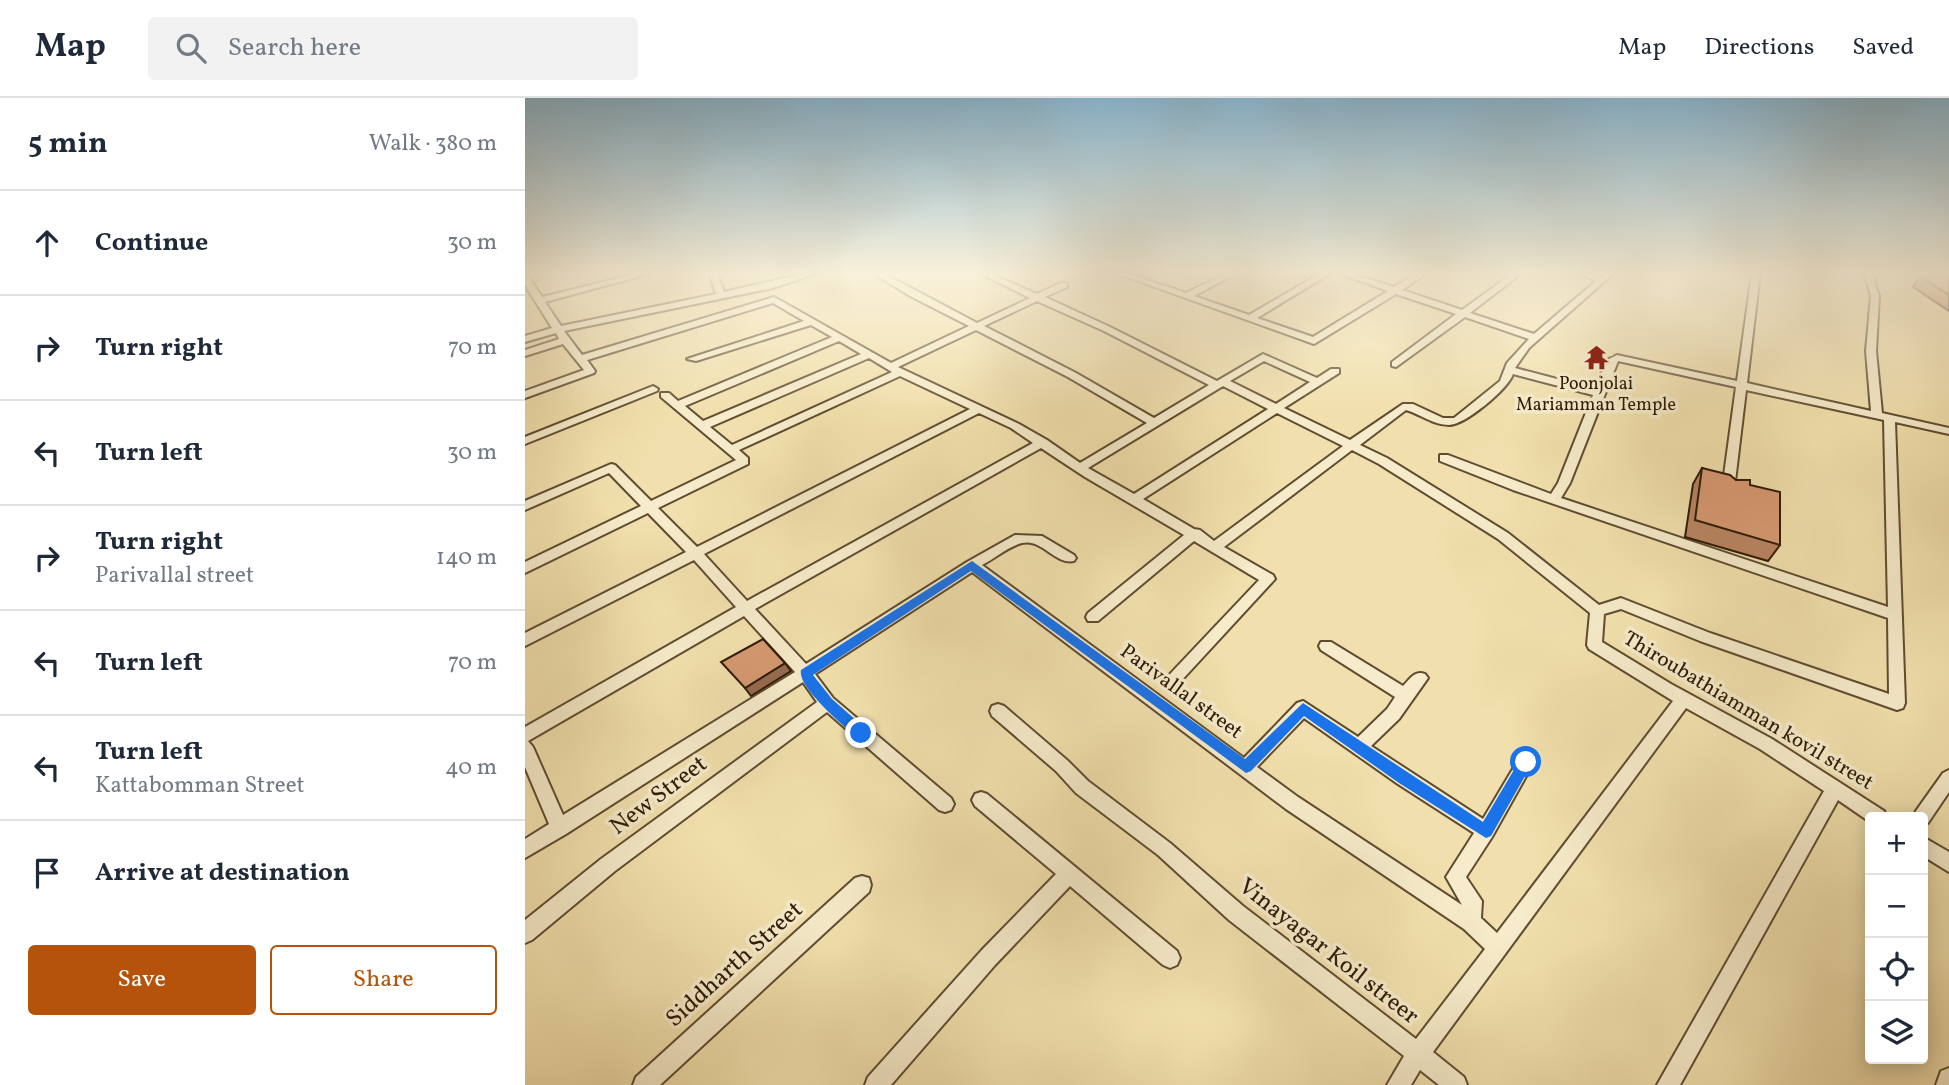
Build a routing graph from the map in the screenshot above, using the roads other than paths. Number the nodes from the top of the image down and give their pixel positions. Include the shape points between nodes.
1 (552, 319) edge
2 (608, 319) edge
3 (711, 319) edge
4 (808, 319) edge
5 (963, 319) edge
6 (995, 319) edge
7 (1085, 319) edge
8 (1253, 319) edge
9 (1348, 319) edge
10 (1454, 319) edge
11 (1483, 319) edge
12 (1558, 319) edge
13 (1750, 319) edge
14 (1873, 319) edge
15 (811, 321) junction
16 (979, 327) junction
17 (559, 329) junction
18 (839, 338) junction
19 (1536, 338) junction
20 (525, 339) edge
21 (565, 340) junction
22 (525, 354) edge
23 (870, 354) junction
24 (580, 359) junction
25 (692, 359) dead end
26 (1396, 365) dead end
27 (1511, 367) junction
28 (895, 369) junction
29 (1335, 371) dead end
30 (1318, 382) junction
31 (1220, 384) junction
32 (1742, 386) junction
33 (1601, 394) junction
34 (525, 395) edge
35 (677, 405) junction
36 (1277, 408) junction
37 (978, 409) junction
38 (1883, 416) junction
39 (1155, 423) junction
40 (702, 426) junction
41 (1949, 431) edge
42 (525, 441) edge
43 (1043, 442) junction
44 (1352, 445) junction
45 (730, 450) junction
46 (1444, 458) dead end
47 (1080, 468) junction
48 (1728, 490) edge
49 (1555, 498) junction
50 (1135, 499) junction
51 (525, 506) edge
52 (647, 506) junction
53 (1195, 533) junction
54 (1216, 546) junction
55 (696, 554) junction
56 (1069, 558) dead end
57 (972, 565) junction
58 (525, 568) edge
59 (745, 608) junction
60 (1597, 611) junction
61 (1895, 615) junction
62 (1093, 617) dead end
63 (525, 640) edge
64 (1326, 646) dead end
65 (805, 673) junction
66 (1176, 677) dead end
67 (1420, 678) dead end
68 (1405, 695) junction
69 (1684, 699) junction
70 (827, 703) junction
71 (998, 711) dead end
72 (525, 735) edge
73 (525, 747) edge
74 (1359, 747) junction
75 (1526, 762) dead end
76 (1246, 767) junction
77 (1949, 778) edge
78 (1835, 789) junction
79 (981, 800) dead end
80 (945, 804) dead end
81 (1870, 812) edge
82 (1925, 812) edge
83 (560, 828) junction
84 (1486, 831) junction
85 (525, 849) edge
86 (1928, 849) edge
87 (1949, 863) edge
88 (1069, 874) junction
89 (862, 884) dead end
90 (1471, 922) junction
91 (525, 933) edge
92 (1498, 948) junction
93 (1170, 958) dead end
94 (1418, 1054) junction
95 (1949, 1079) edge
96 (644, 1085) edge
97 (876, 1085) edge
98 (1398, 1085) edge
99 (1456, 1085) edge
100 (1668, 1085) edge
101 (1947, 1085) edge

1 - 17 street
2 - 17 street
3 - 24 street
4 - 15 street
5 - 16 street
6 - 16 street
7 - 31 street
8 - 9 street via 1314,341
10 - 26 street
11 - 19 street
12 - 19 street
13 - 32 street
14 - 38 street via 1871,351
15 - 18 street
15 - 25 street
16 - 28 street
16 - 39 street
17 - 20 street
17 - 21 street
18 - 23 street
18 - 35 street
19 - 27 street
21 - 22 street
21 - 24 street
23 - 28 street
23 - 40 street
24 - 34 street via 590,371
27 - 33 street
27 - 44 street via 1505,382 1458,420 1444,422 1403,407
28 - 37 street
28 - 45 street
29 - 30 street
30 - 31 street via 1263,357
30 - 36 street
31 - 36 street
31 - 39 street
32 - 33 street via 1617,358 1610,365
32 - 38 street
32 - 48 street
33 - 49 street
35 - 40 street
35 - 42 street via 659,392
36 - 44 street
36 - 50 street
37 - 43 street
37 - 55 street
38 - 41 street
38 - 61 street
39 - 47 street
40 - 45 street
43 - 47 street
43 - 59 street
44 - 54 street
44 - 60 street via 1503,536
45 - 52 street via 744,461
46 - 49 street
47 - 50 street
49 - 61 street
50 - 53 street
51 - 52 street via 611,468
52 - 55 street
52 - 58 street
53 - 54 street
53 - 62 street
54 - 66 street via 1268,579
55 - 59 street
55 - 63 street
56 - 57 street via 1029,537
57 - 65 street
57 - 76 street, Parivallal street
59 - 65 street
59 - 72 street
60 - 61 street via 1621,603 1897,703
60 - 69 street, Thiroubathiamman kovil street via 1594,645
64 - 68 street
65 - 70 street
65 - 83 street
67 - 68 street
68 - 74 street via 1393,714
69 - 78 street, Thiroubathiamman kovil street
69 - 92 street, Vinayagar Koil streer
70 - 80 street
70 - 91 street, New Street via 608,865
71 - 94 street, Vinayagar Koil streer via 1082,787 1164,849 1236,913
73 - 83 street
74 - 76 street via 1303,708
74 - 84 street
75 - 84 street
76 - 90 street, Parivallal street via 1292,803
77 - 82 street
78 - 81 street, Thiroubathiamman kovil street
78 - 100 street
79 - 88 street
83 - 85 street
84 - 90 street via 1455,877 1472,901
86 - 87 street
88 - 93 street
88 - 97 street
89 - 96 street, Siddharth Street
90 - 92 street, Parivallal street
92 - 94 street, Vinayagar Koil streer
94 - 98 street
94 - 99 street
95 - 101 street

